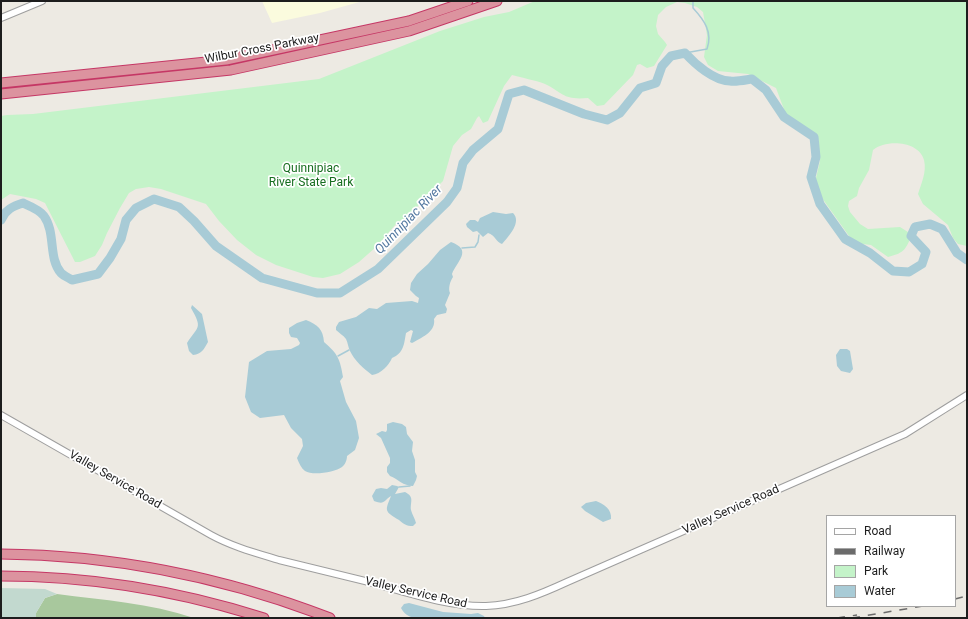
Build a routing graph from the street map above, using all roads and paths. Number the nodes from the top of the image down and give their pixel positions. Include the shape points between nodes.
1 (42, 1) edge
2 (468, 1) edge
3 (497, 1) edge
4 (1, 18) edge
5 (1, 83) edge
6 (1, 94) edge
7 (967, 395) edge
8 (1, 415) edge
9 (1, 554) edge
10 (1, 576) edge
11 (264, 618) edge
12 (330, 618) edge

1 - 4 street
2 - 5 highway, Wilbur Cross Parkway via 409,21 226,60
3 - 6 highway, Wilbur Cross Parkway via 409,31 231,70
7 - 8 street, Valley Service Road via 905,434 526,599 486,606 439,600 230,545
9 - 12 highway via 80,557 167,570 254,591
10 - 11 highway via 60,578 128,586 198,600

